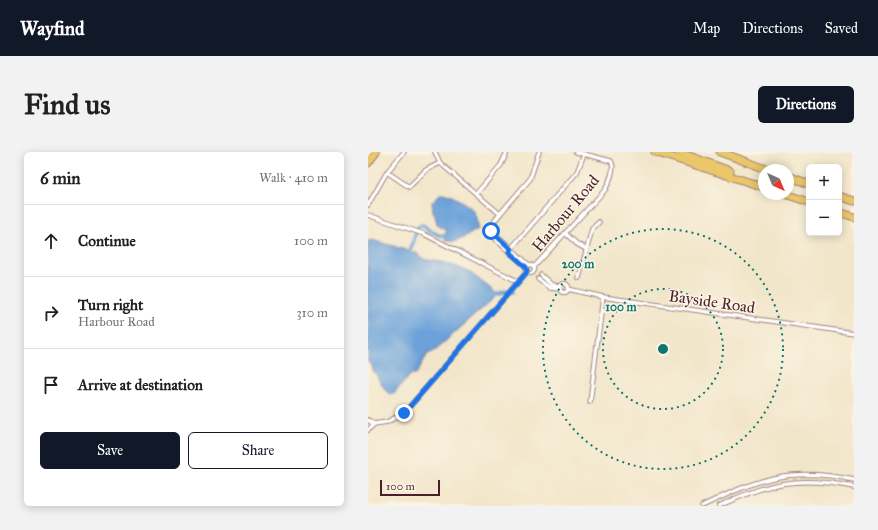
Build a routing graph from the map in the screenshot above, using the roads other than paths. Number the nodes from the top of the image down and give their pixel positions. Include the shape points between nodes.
1 (376, 152) edge
2 (404, 152) edge
3 (436, 152) edge
4 (507, 152) edge
5 (539, 152) edge
6 (576, 152) edge
7 (655, 152) edge
8 (678, 152) edge
9 (720, 152) edge
10 (728, 152) edge
11 (584, 154) junction
12 (368, 163) edge
13 (440, 163) junction
14 (758, 164) edge
15 (758, 166) edge
16 (387, 172) junction
17 (794, 178) edge
18 (806, 183) edge
19 (758, 184) edge
20 (758, 184) edge
21 (476, 194) junction
22 (794, 196) edge
23 (842, 197) edge
24 (806, 200) edge
25 (854, 201) edge
26 (368, 205) edge
27 (842, 213) edge
28 (500, 214) junction
29 (368, 215) edge
30 (854, 217) edge
31 (599, 222) dead end
32 (565, 233) junction
33 (586, 249) junction
34 (510, 250) junction
35 (528, 266) junction
36 (534, 270) junction
37 (527, 272) junction
38 (579, 278) dead end
39 (517, 281) junction
40 (560, 288) junction
41 (568, 289) junction
42 (603, 297) junction
43 (854, 333) edge
44 (590, 402) dead end
45 (368, 420) edge
46 (374, 424) junction
47 (368, 430) edge
48 (854, 480) edge
49 (854, 487) edge
50 (702, 506) edge
51 (719, 506) edge

1 - 12 highway
2 - 16 street
3 - 13 street
4 - 21 street via 501,165
5 - 28 street via 530,179
6 - 11 street
7 - 19 highway
8 - 20 highway
9 - 15 highway
10 - 14 highway
11 - 32 street, Harbour Road via 613,163 608,185
11 - 34 street via 577,172
13 - 16 street via 426,170 409,187
13 - 21 street
16 - 26 street
17 - 18 highway
21 - 28 street
22 - 24 highway
23 - 25 highway
27 - 30 highway
28 - 34 street via 489,228 488,234
29 - 39 street via 418,232
31 - 33 street via 593,226
32 - 33 street
32 - 36 street, Harbour Road
33 - 38 street
34 - 35 street
35 - 36 street
35 - 37 street
36 - 37 street
36 - 40 street via 550,288
37 - 39 street, Harbour Road
39 - 46 street, Harbour Road via 404,413 387,422
40 - 41 street via 564,292
40 - 41 street via 565,284
41 - 42 street, Bayside Road
42 - 43 street, Bayside Road
42 - 44 street
45 - 46 street
46 - 47 street
48 - 50 street via 808,473 786,474 744,486
49 - 51 street via 824,481 779,483 744,494

